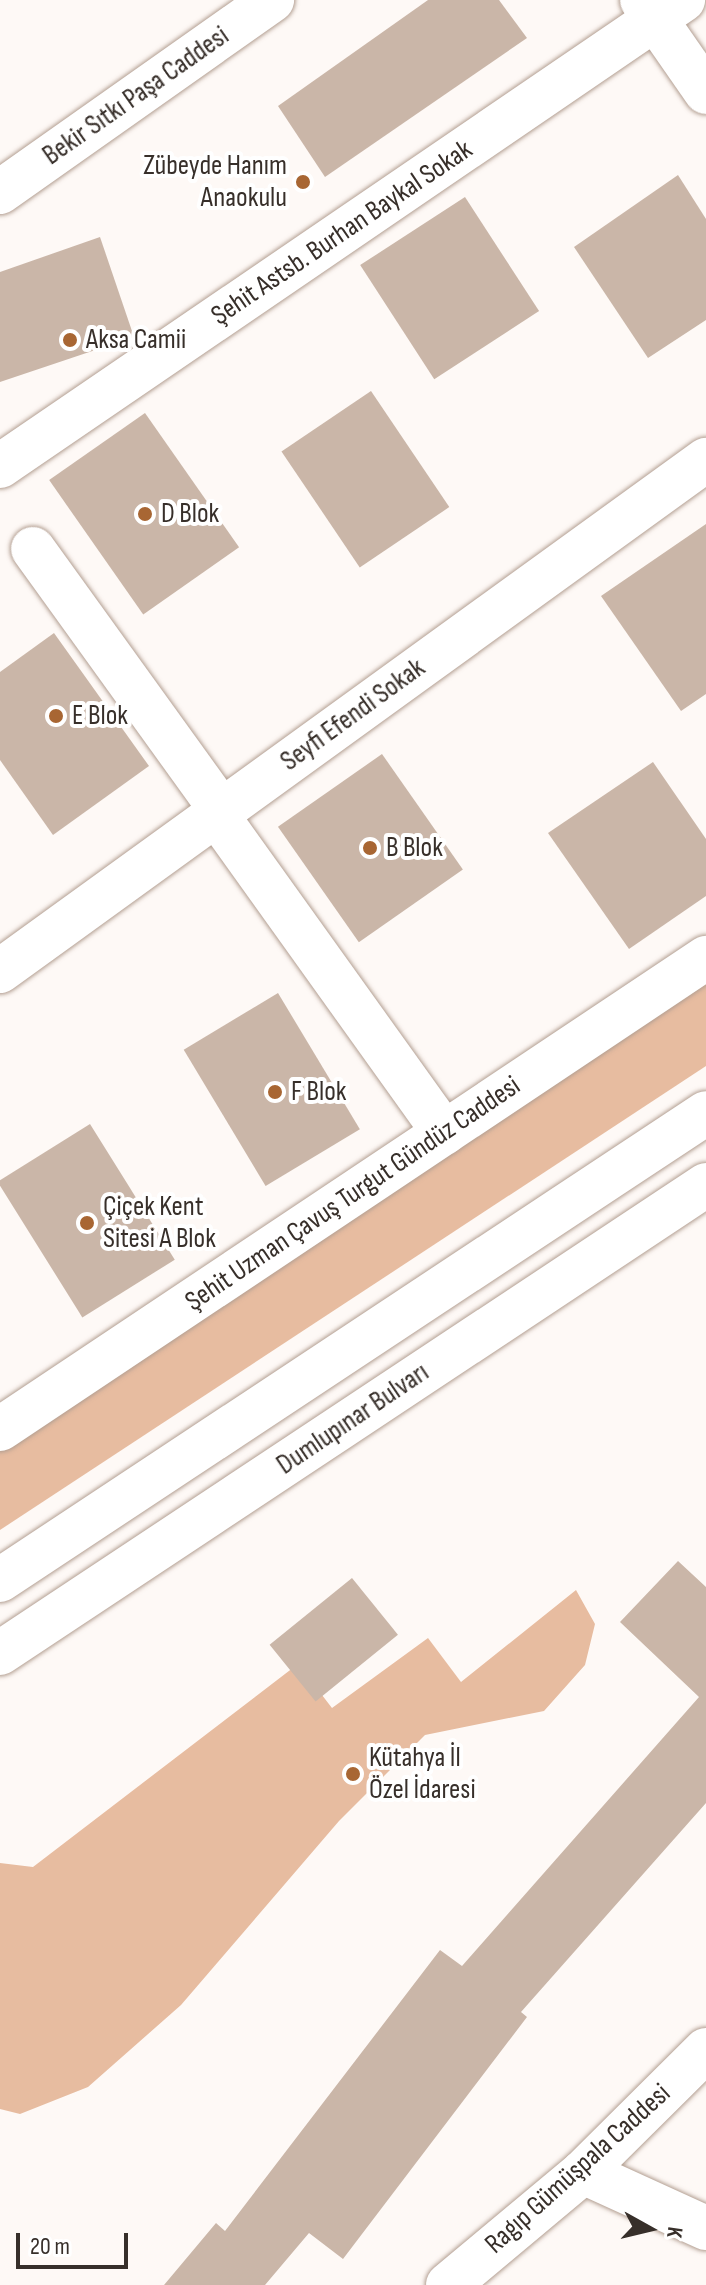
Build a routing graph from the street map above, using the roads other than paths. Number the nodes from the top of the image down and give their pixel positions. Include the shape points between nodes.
1 (272, 0) edge
2 (660, 7) edge
3 (706, 92) edge
4 (0, 192) edge
5 (706, 460) edge
6 (0, 466) edge
7 (33, 549) dead end
8 (218, 812) junction
9 (706, 958) edge
10 (0, 971) edge
11 (706, 1113) edge
12 (444, 1133) junction
13 (706, 1185) edge
14 (0, 1429) edge
15 (0, 1580) edge
16 (0, 1653) edge
17 (706, 2050) edge
18 (583, 2172) junction
19 (706, 2228) edge
20 (460, 2282) edge

1 - 4 street, Bekir Sıtkı Paşa Caddesi
2 - 3 street
2 - 6 street, Şehit Astsb. Burhan Baykal Sokak
5 - 8 street, Seyfi Efendi Sokak
7 - 8 street
8 - 10 street, Seyfi Efendi Sokak
8 - 12 street
9 - 12 street, Şehit Uzman Çavuş Turgut Gündüz Caddesi
11 - 15 street
12 - 14 street, Şehit Uzman Çavuş Turgut Gündüz Caddesi
13 - 16 street, Dumlupınar Bulvarı
17 - 18 street, Ragıp Gümüşpala Caddesi
18 - 19 street
18 - 20 street, Ragıp Gümüşpala Caddesi

